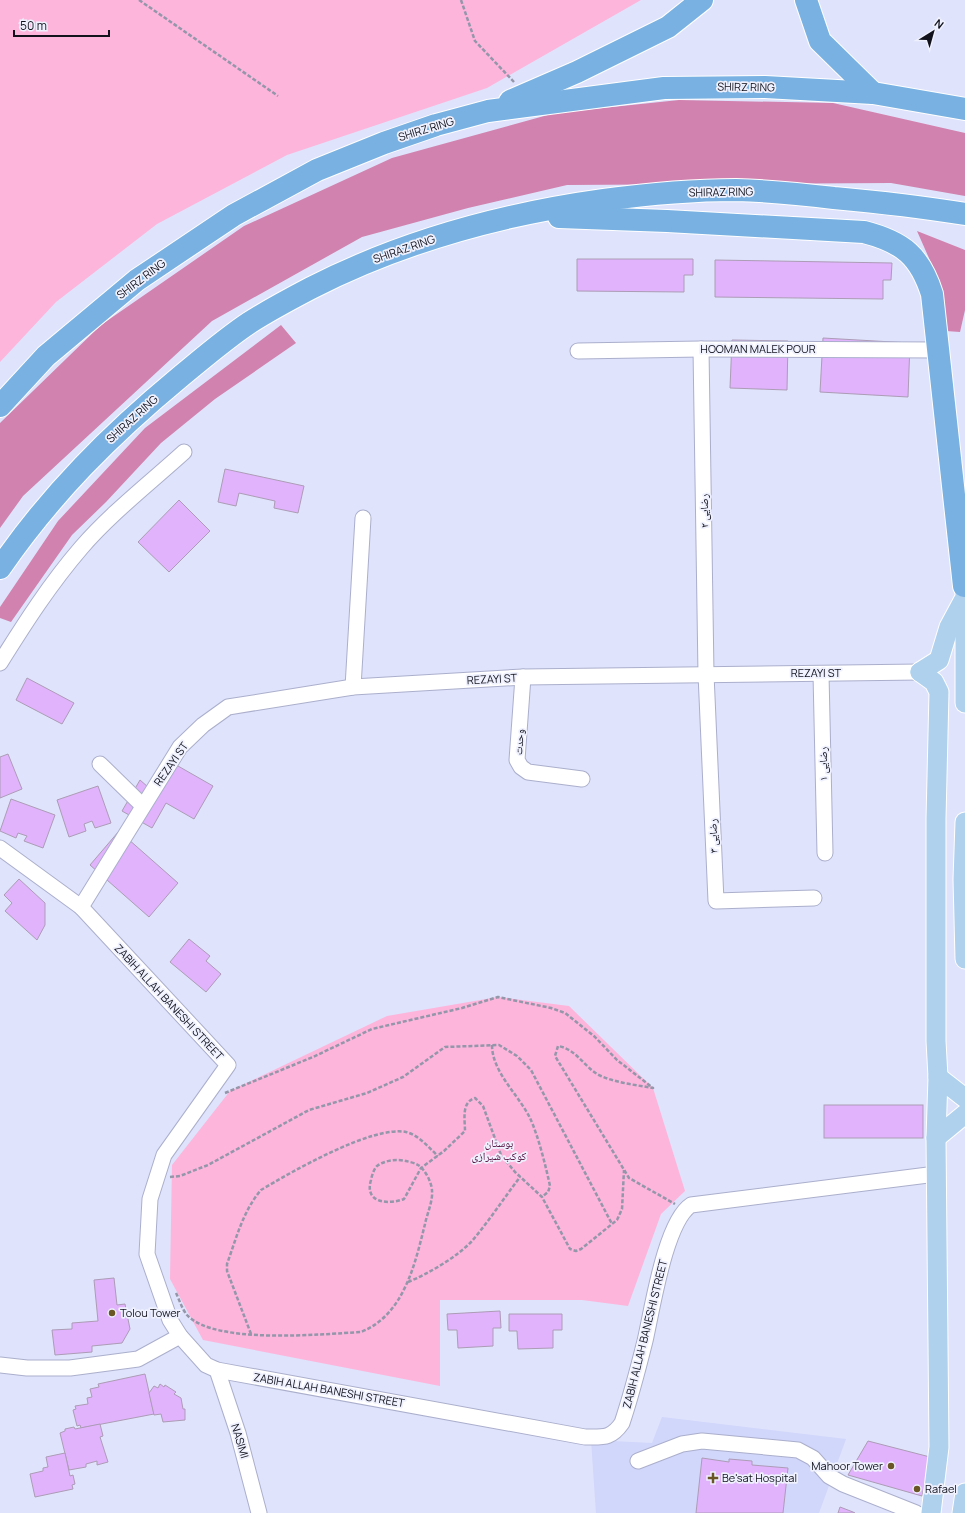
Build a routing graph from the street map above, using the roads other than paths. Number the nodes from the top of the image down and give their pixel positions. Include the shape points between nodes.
1 (702, 0) edge
2 (806, 0) edge
3 (872, 93) junction
4 (965, 109) edge
5 (488, 112) junction
6 (965, 214) edge
7 (514, 215) junction
8 (702, 349) junction
9 (938, 350) junction
10 (578, 351) dead end
11 (0, 406) edge
12 (184, 452) dead end
13 (363, 518) dead end
14 (965, 564) edge
15 (0, 568) edge
16 (964, 592) junction
17 (0, 663) edge
18 (920, 672) junction
19 (706, 674) junction
20 (821, 674) junction
21 (523, 677) junction
22 (353, 686) junction
23 (965, 703) edge
24 (100, 764) dead end
25 (582, 779) dead end
26 (143, 806) junction
27 (965, 822) edge
28 (965, 828) edge
29 (0, 848) edge
30 (825, 853) dead end
31 (814, 898) dead end
32 (81, 907) junction
33 (965, 959) edge
34 (938, 1078) junction
35 (965, 1098) edge
36 (965, 1114) edge
37 (936, 1138) junction
38 (936, 1174) junction
39 (180, 1336) junction
40 (0, 1365) edge
41 (217, 1370) junction
42 (638, 1461) dead end
43 (965, 1493) edge
44 (259, 1513) edge
45 (916, 1513) edge
46 (931, 1513) edge
47 (962, 1513) edge

1 - 5 highway via 668,27 578,72
2 - 3 highway via 820,41
3 - 4 highway, SHIRZ RING
3 - 5 highway, SHIRZ RING via 765,86 664,88
5 - 11 highway, SHIRZ RING via 436,125 377,145 317,170 234,215 137,280 46,356
6 - 7 highway, SHIRAZ RING via 920,206 782,192 735,190 642,195
7 - 9 highway via 691,222 864,232 880,236 908,251 926,277 932,294
7 - 15 highway, SHIRAZ RING via 400,249 348,270 249,323 149,403 103,444 27,529
8 - 9 street, HOOMAN MALEK POUR
8 - 10 street, HOOMAN MALEK POUR
8 - 19 street, رضایی ۲
9 - 16 highway
12 - 17 street via 82,547 41,598
13 - 22 street
14 - 16 main road
16 - 18 main road via 949,627 939,660
16 - 23 main road
18 - 20 street, REZAYI ST
18 - 34 main road via 934,682 939,692 936,818
19 - 20 street, REZAYI ST
19 - 21 street, REZAYI ST
19 - 31 street, رضایی ۳ via 716,901
20 - 30 street, رضایی ۱
21 - 22 street, REZAYI ST
21 - 25 street, وحدت via 517,760 521,767 528,772
22 - 26 street, REZAYI ST via 228,707 203,725 180,747
24 - 26 street
26 - 32 street, REZAYI ST
27 - 28 main road
28 - 33 main road
29 - 32 street, ZABIH ALLAH BANESHI STREET
32 - 39 street, ZABIH ALLAH BANESHI STREET via 228,1065 164,1155 150,1199 147,1254 165,1308
34 - 35 main road
34 - 37 main road
36 - 37 main road
37 - 38 main road
38 - 41 street, ZABIH ALLAH BANESHI STREET via 691,1205 685,1209 666,1249 645,1342 622,1423 615,1433 606,1436 585,1436
38 - 46 main road via 939,1447
39 - 40 street via 138,1359 70,1368
39 - 41 street, ZABIH ALLAH BANESHI STREET via 206,1365
41 - 44 street, NASIMI via 238,1434
42 - 45 street via 682,1444 702,1441 798,1450 813,1458 829,1476 843,1484
43 - 47 main road

